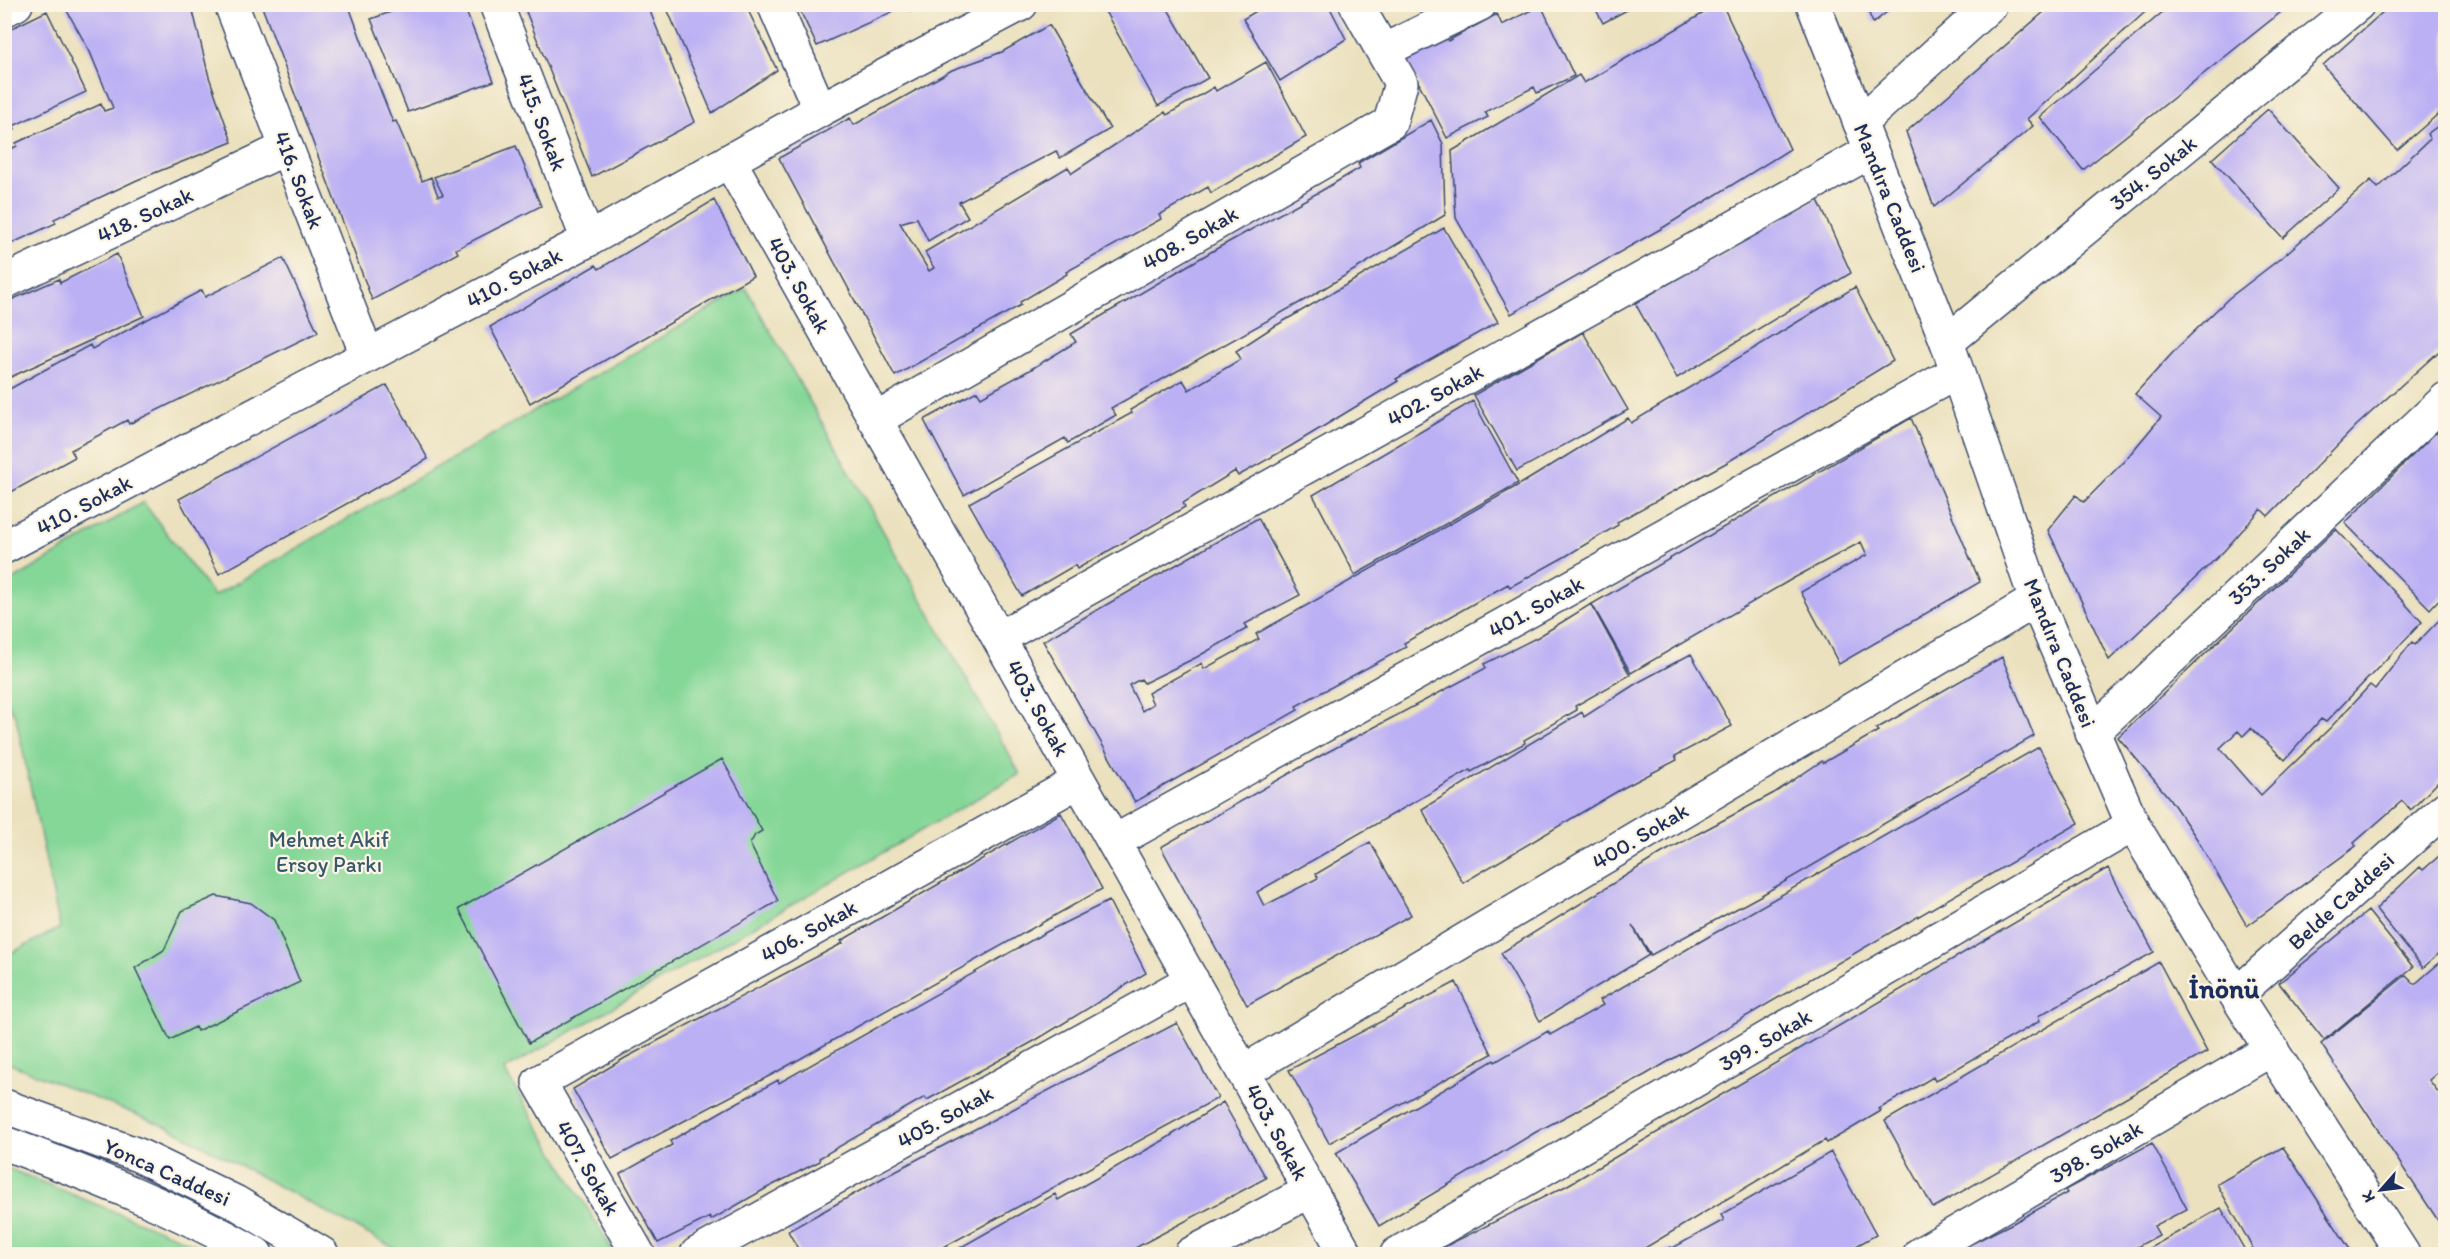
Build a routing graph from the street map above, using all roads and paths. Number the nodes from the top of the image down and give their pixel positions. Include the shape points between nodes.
1 (16, 4) edge
2 (231, 4) edge
3 (496, 4) edge
4 (774, 4) edge
5 (1021, 4) edge
6 (1356, 4) edge
7 (1479, 4) edge
8 (1813, 4) edge
9 (1991, 4) edge
10 (2358, 4) edge
11 (4, 10) edge
12 (1383, 51) junction
13 (820, 110) junction
14 (1865, 137) junction
15 (286, 148) junction
16 (730, 162) junction
17 (588, 240) junction
18 (4, 282) edge
19 (1947, 342) junction
20 (367, 355) junction
21 (1958, 372) junction
22 (2445, 399) edge
23 (875, 420) junction
24 (4, 548) edge
25 (2036, 600) junction
26 (999, 638) junction
27 (2092, 733) junction
28 (1079, 781) junction
29 (2445, 808) edge
30 (2133, 825) junction
31 (1114, 842) junction
32 (1192, 980) junction
33 (2236, 995) junction
34 (2272, 1049) junction
35 (1243, 1072) junction
36 (538, 1082) joint
37 (4, 1106) edge
38 (4, 1143) edge
39 (1310, 1191) junction
40 (256, 1254) edge
41 (322, 1254) edge
42 (638, 1254) edge
43 (697, 1254) edge
44 (1191, 1254) edge
45 (1346, 1254) edge
46 (1397, 1254) edge
47 (1920, 1254) edge
48 (2403, 1254) edge

1 - 11 street
2 - 15 street, 416. Sokak
3 - 17 street, 415. Sokak
4 - 13 street
5 - 13 street, 410. Sokak
6 - 12 street, 408. Sokak
7 - 12 street
8 - 14 street, Mandıra Caddesi
9 - 14 street, 402. Sokak
10 - 19 street, 354. Sokak
12 - 23 street, 408. Sokak via 1401,83 1390,123
13 - 16 street, 410. Sokak
14 - 19 street, Mandıra Caddesi
14 - 26 street, 402. Sokak
15 - 18 street, 418. Sokak
15 - 20 street, 416. Sokak
16 - 17 street, 410. Sokak
16 - 23 street, 403. Sokak
17 - 20 street, 410. Sokak
19 - 21 street, Mandıra Caddesi
20 - 24 street, 410. Sokak
21 - 25 street, Mandıra Caddesi
21 - 31 street, 401. Sokak
22 - 27 street, 353. Sokak
23 - 26 street, 403. Sokak
25 - 27 street, Mandıra Caddesi
25 - 35 street, 400. Sokak
26 - 28 street, 403. Sokak
27 - 30 street, Mandıra Caddesi
28 - 31 street, 403. Sokak
28 - 36 street, 406. Sokak
29 - 33 street, Belde Caddesi
30 - 33 street, Mandıra Caddesi
30 - 46 street, 399. Sokak
31 - 32 street, 403. Sokak
32 - 35 street, 403. Sokak
32 - 43 street, 405. Sokak
33 - 34 street, Mandıra Caddesi
34 - 47 street, 398. Sokak
34 - 48 street, Mandıra Caddesi
35 - 39 street, 403. Sokak
36 - 42 street, 407. Sokak
37 - 41 street, Yonca Caddesi via 138,1155 235,1202
38 - 40 street via 133,1191
39 - 44 street
39 - 45 street, 403. Sokak

